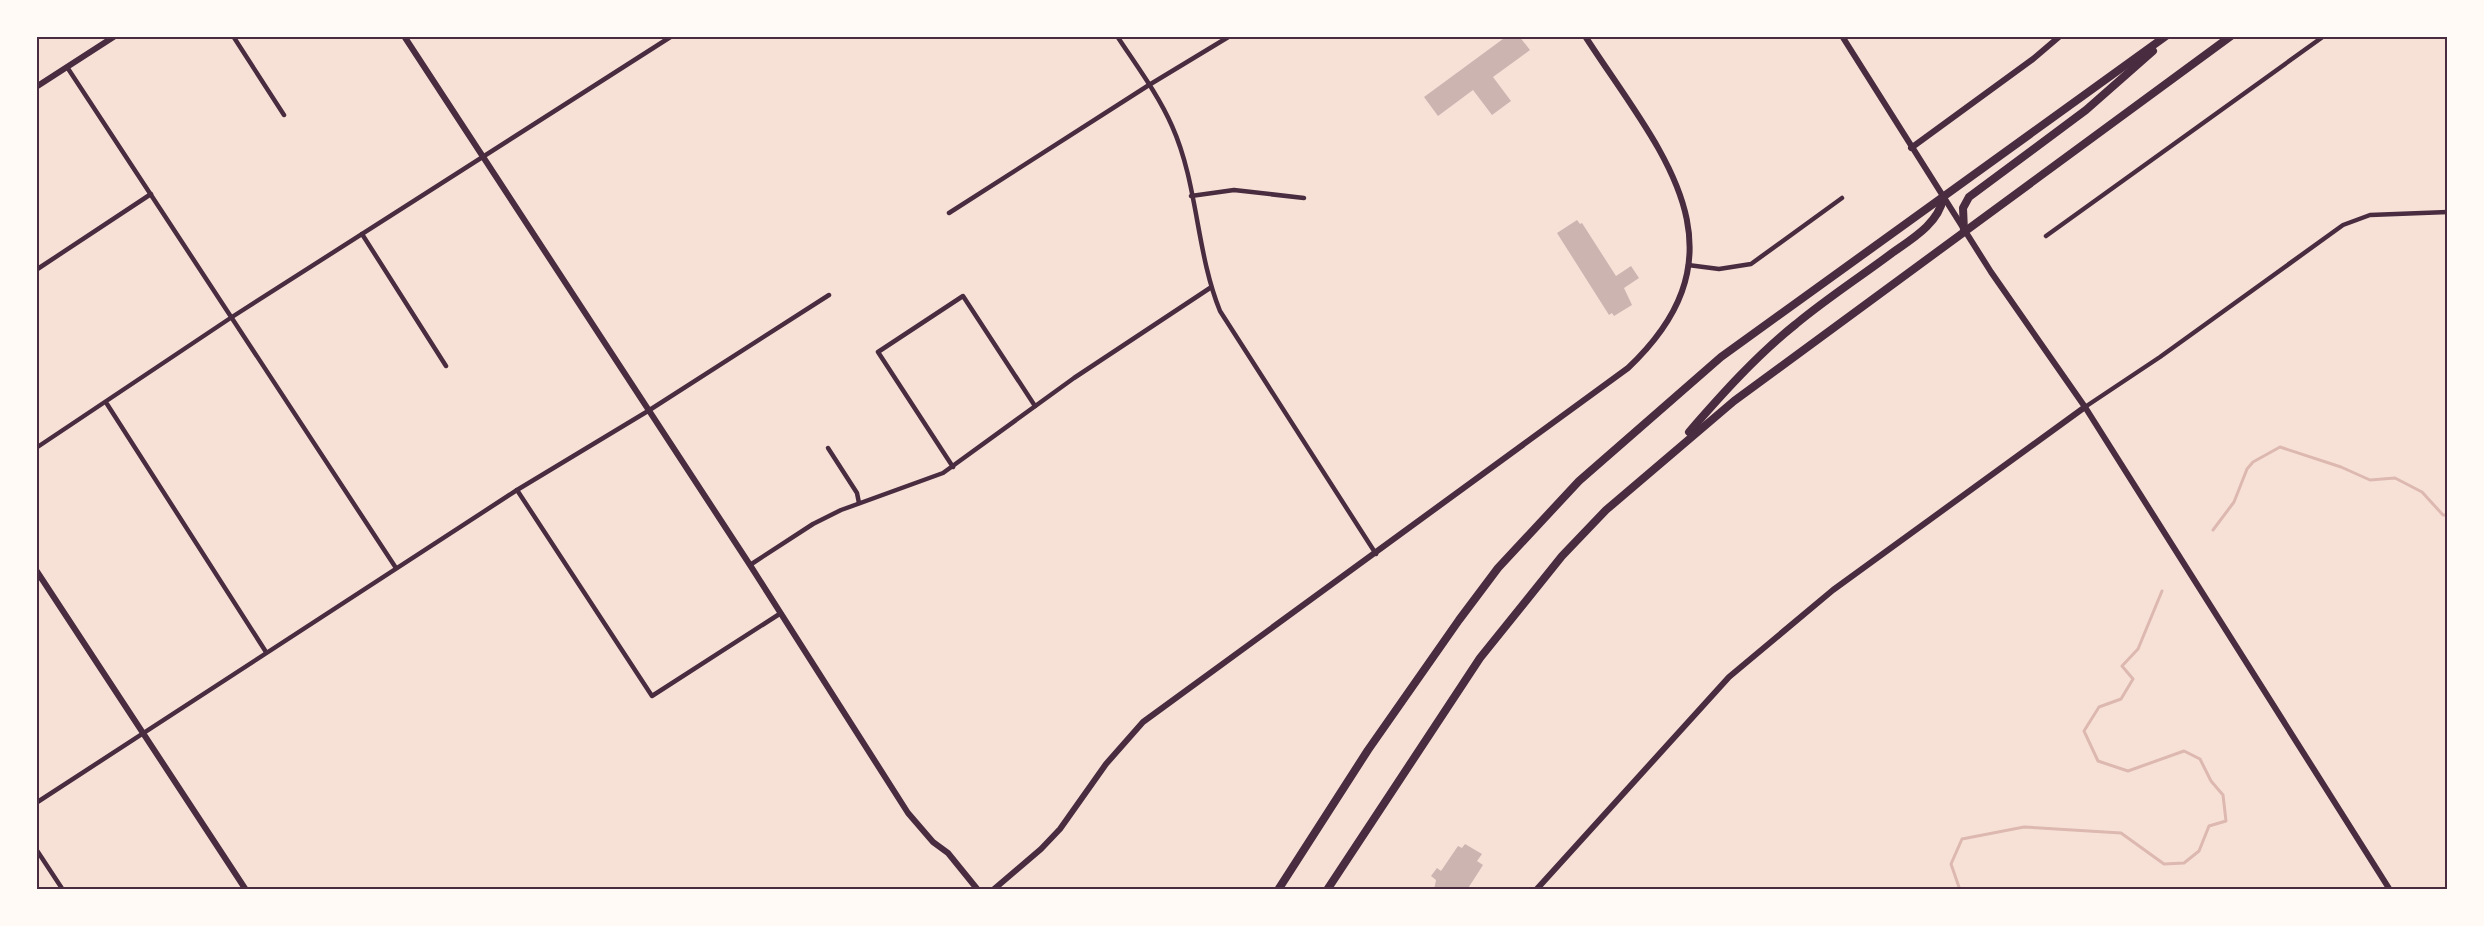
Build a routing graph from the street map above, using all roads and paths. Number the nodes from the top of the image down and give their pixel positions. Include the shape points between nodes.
1 (115, 36) edge
2 (233, 36) edge
3 (404, 36) edge
4 (672, 36) edge
5 (1117, 36) edge
6 (1230, 36) edge
7 (1585, 36) edge
8 (1842, 36) edge
9 (2060, 36) edge
10 (2168, 36) edge
11 (2231, 36) edge
12 (2324, 36) edge
13 (67, 67) junction
14 (1149, 84) junction
15 (36, 87) edge
16 (284, 115) dead end
17 (1911, 148) junction
18 (484, 156) junction
19 (151, 194) junction
20 (1191, 196) junction
21 (1304, 198) dead end
22 (1842, 198) dead end
23 (1943, 198) junction
24 (2448, 212) edge
25 (949, 213) dead end
26 (1964, 231) junction
27 (362, 234) junction
28 (2046, 236) dead end
29 (1688, 265) junction
30 (36, 270) edge
31 (1210, 288) junction
32 (830, 295) dead end
33 (232, 317) junction
34 (447, 366) dead end
35 (107, 404) junction
36 (1035, 406) junction
37 (2085, 406) junction
38 (648, 411) junction
39 (36, 448) edge
40 (828, 448) dead end
41 (1675, 449) junction
42 (953, 466) junction
43 (517, 490) junction
44 (859, 503) junction
45 (1376, 554) junction
46 (750, 565) junction
47 (396, 568) junction
48 (36, 570) edge
49 (781, 613) junction
50 (266, 652) junction
51 (143, 732) junction
52 (36, 803) edge
53 (36, 849) edge
54 (63, 890) edge
55 (246, 890) edge
56 (978, 890) edge
57 (993, 890) edge
58 (1278, 890) edge
59 (1327, 890) edge
60 (1536, 890) edge
61 (2390, 890) edge

1 - 13 street
2 - 16 street
3 - 18 street
4 - 18 street
5 - 14 street
6 - 14 street
7 - 29 street via 1671,170 1686,208
8 - 17 street
9 - 17 street
10 - 23 highway
10 - 26 highway via 2086,110 1969,197 1963,208
11 - 26 highway
12 - 28 street
13 - 15 street
13 - 19 street
14 - 20 street via 1172,126
14 - 25 street
17 - 23 street
18 - 27 street
18 - 38 street
19 - 30 street
19 - 33 street
20 - 21 street via 1234,190
20 - 31 street
22 - 29 street via 1751,264 1719,269
23 - 26 street
23 - 41 highway via 1941,210 1911,240 1796,323 1772,345
23 - 58 highway via 1720,357 1579,481 1498,568 1459,620 1368,750
24 - 37 street via 2370,215 2343,225
26 - 37 street
26 - 41 highway via 1734,400
27 - 33 street
27 - 34 street
29 - 45 street via 1675,310 1664,330 1628,368
31 - 36 street
31 - 45 street via 1229,326
32 - 38 street
33 - 35 street
33 - 47 street
35 - 39 street
35 - 50 street
36 - 42 street
36 - 42 street via 963,296 878,352
37 - 60 street via 1833,590 1729,676
37 - 61 street
38 - 43 street
38 - 46 street
40 - 44 street via 857,493
41 - 59 highway via 1606,510 1521,606 1441,715
42 - 44 street via 928,480
43 - 47 street
43 - 49 street via 652,696
44 - 46 street via 813,524
45 - 57 street via 1143,722 1106,764 1060,829
46 - 49 street
47 - 50 street
48 - 51 street
49 - 56 street via 908,813
50 - 51 street
51 - 52 street
51 - 55 street
53 - 54 street

